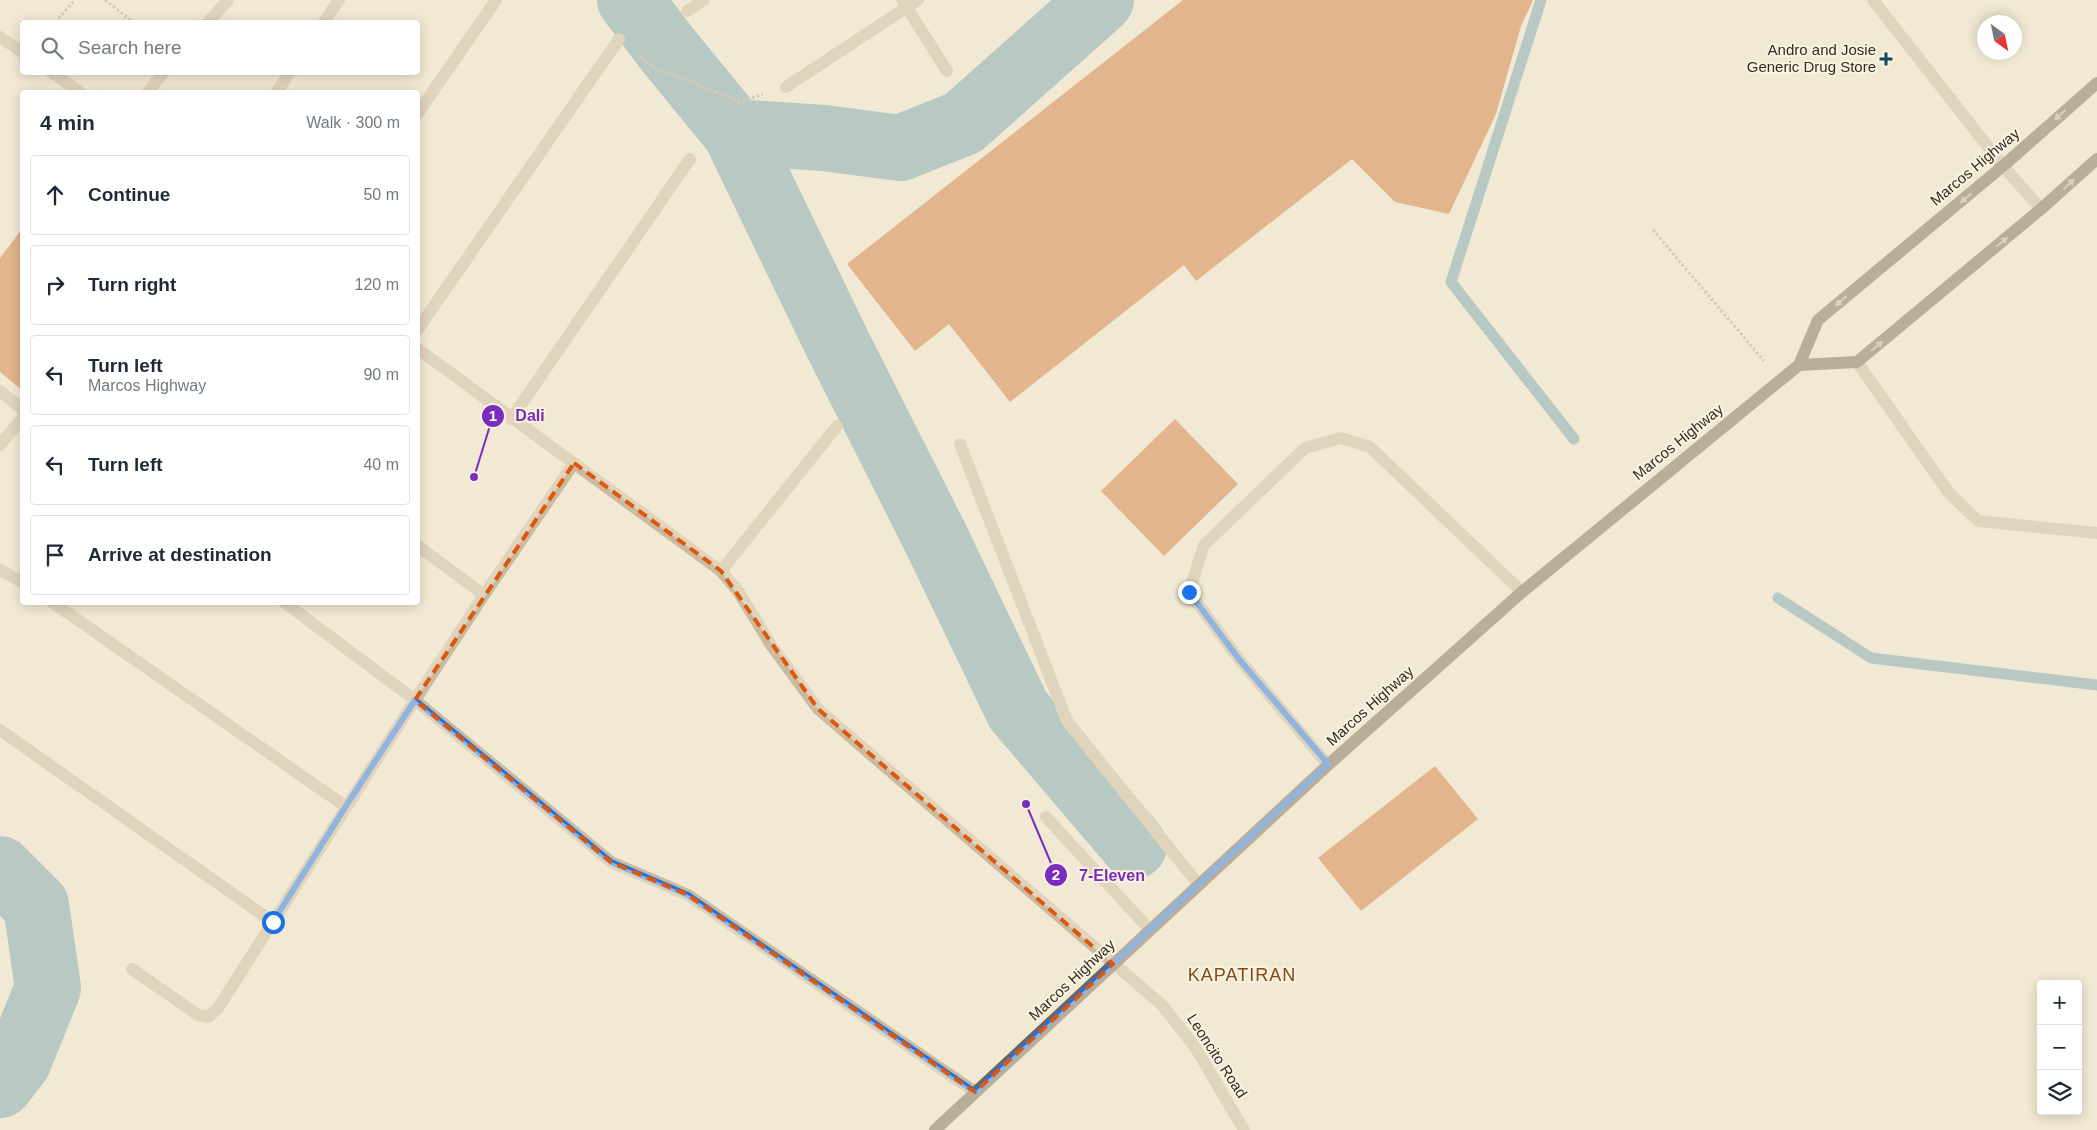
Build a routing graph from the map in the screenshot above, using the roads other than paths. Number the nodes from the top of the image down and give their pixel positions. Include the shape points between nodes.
1 (228, 0) edge
2 (339, 0) edge
3 (496, 0) edge
4 (704, 0) edge
5 (918, 0) edge
6 (1873, 0) edge
7 (904, 4) edge
8 (687, 11) dead end
9 (210, 20) edge
10 (325, 20) edge
11 (0, 37) edge
12 (619, 39) dead end
13 (20, 51) edge
14 (947, 71) dead end
15 (55, 75) edge
16 (162, 75) edge
17 (288, 75) edge
18 (2097, 83) edge
19 (786, 87) dead end
20 (77, 90) edge
21 (150, 90) edge
22 (278, 90) edge
23 (420, 110) edge
24 (690, 159) dead end
25 (2097, 159) edge
26 (2003, 166) junction
27 (2041, 209) junction
28 (420, 327) edge
29 (420, 351) edge
30 (1857, 362) junction
31 (1799, 365) junction
32 (0, 391) edge
33 (20, 407) edge
34 (511, 419) junction
35 (20, 420) edge
36 (837, 426) dead end
37 (960, 444) dead end
38 (0, 445) edge
39 (574, 463) junction
40 (2097, 533) edge
41 (420, 547) edge
42 (0, 570) edge
43 (720, 572) junction
44 (20, 581) edge
45 (1522, 592) junction
46 (484, 594) junction
47 (56, 605) edge
48 (288, 605) edge
49 (415, 700) junction
50 (0, 730) edge
51 (1328, 764) junction
52 (346, 806) junction
53 (1046, 817) dead end
54 (1199, 885) junction
55 (273, 922) junction
56 (1150, 930) junction
57 (1113, 964) junction
58 (132, 969) dead end
59 (975, 1092) junction
60 (934, 1130) edge
61 (1244, 1130) edge

1 - 9 street
2 - 10 street
3 - 23 street
4 - 8 street
5 - 7 street
6 - 26 street
7 - 14 street
7 - 19 street
11 - 13 street
12 - 28 street
15 - 20 street
16 - 21 street
17 - 22 street
18 -> 26 main road, Marcos Highway
24 - 34 street
27 -> 25 main road
26 - 27 street
26 -> 31 main road, Marcos Highway via 1818,320
30 -> 27 main road
29 - 34 street, Leoncito Road
30 - 31 main road
30 - 40 street via 1949,493 1978,521
31 - 45 main road, Marcos Highway
32 - 33 street
34 - 39 street, Leoncito Road
35 - 38 street
36 - 43 street
37 - 54 street via 1067,721
39 - 43 street, Leoncito Road
39 - 46 street
41 - 46 street
42 - 44 street
43 - 57 street, Leoncito Road via 738,591 771,645 818,709
45 - 51 main road, Marcos Highway
45 - 51 street via 1370,447 1341,438 1305,448 1204,544 1189,592 1238,658
46 - 49 street
47 - 52 street
48 - 49 street
49 - 52 street
49 - 59 street via 611,862 688,895
50 - 55 street
51 - 54 main road, Marcos Highway
52 - 55 street
53 - 56 street
54 - 56 main road, Marcos Highway
55 - 58 street via 218,1008 208,1017 192,1011
56 - 57 main road, Marcos Highway
57 - 59 main road, Marcos Highway
57 - 61 street, Leoncito Road via 1162,1005 1195,1047
59 - 60 main road, Marcos Highway

